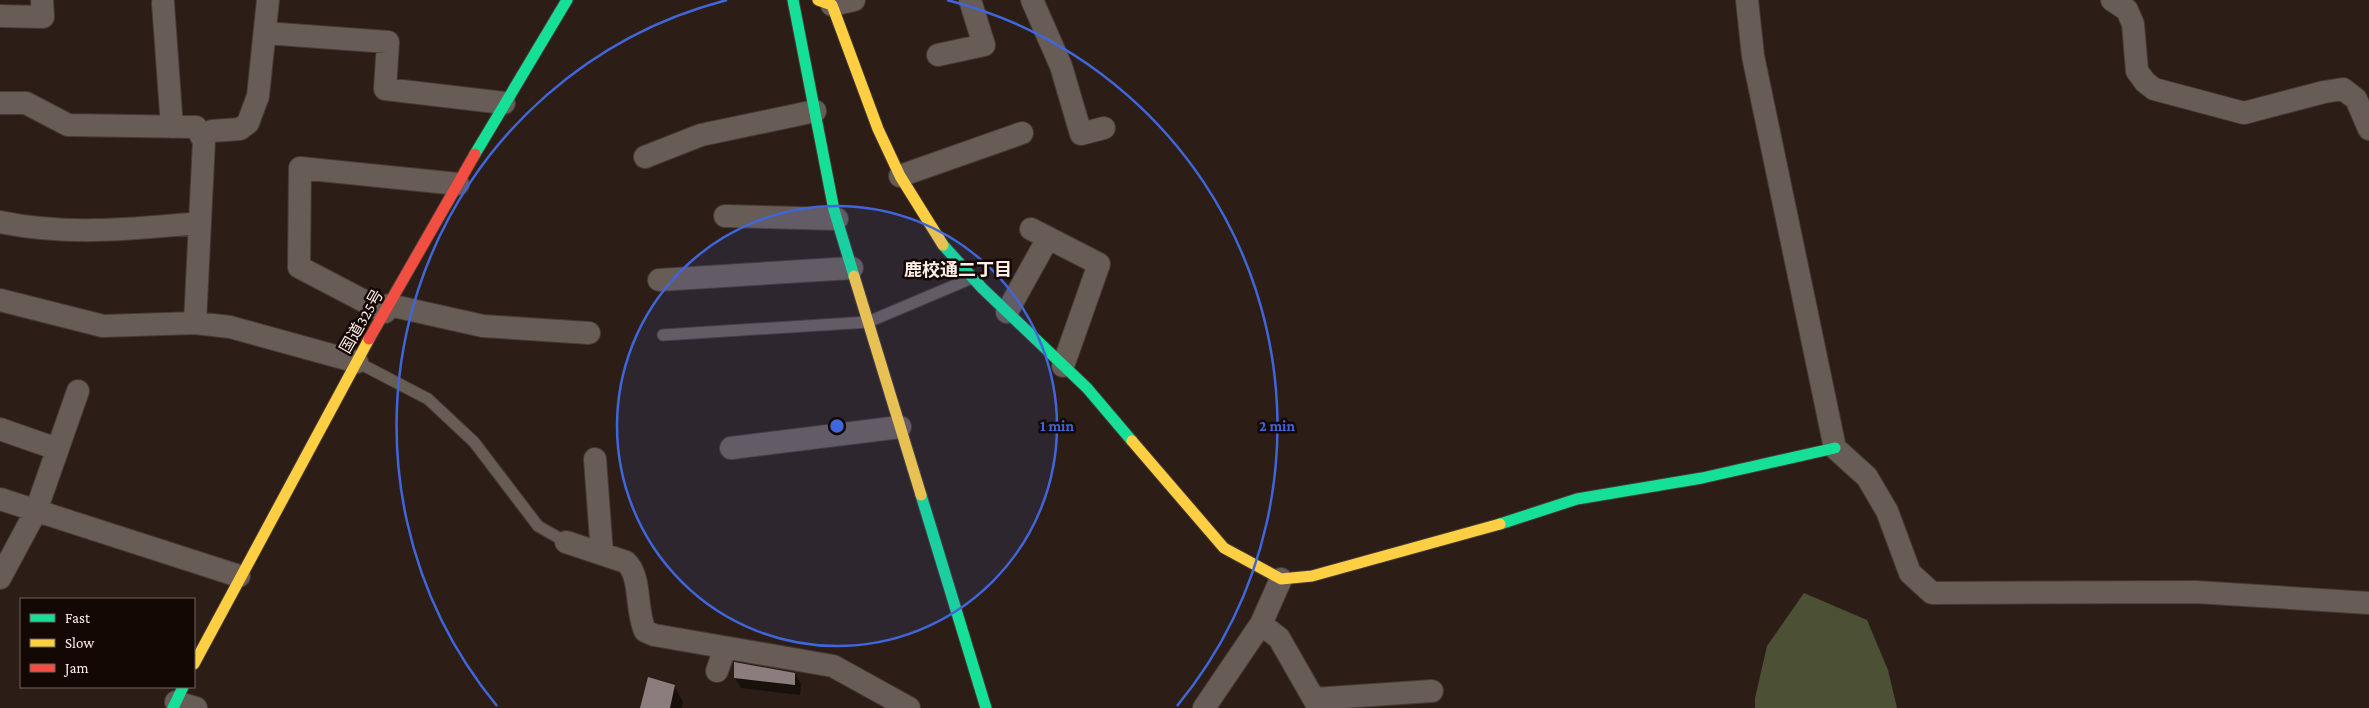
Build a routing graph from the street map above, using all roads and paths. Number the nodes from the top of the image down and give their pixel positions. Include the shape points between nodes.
1 (42, 0) edge
2 (268, 0) edge
3 (566, 0) edge
4 (794, 0) edge
5 (854, 0) edge
6 (970, 0) edge
7 (1032, 0) edge
8 (1747, 0) edge
9 (2112, 0) edge
10 (825, 2) edge
11 (164, 3) dead end
12 (0, 16) edge
13 (265, 33) junction
14 (938, 55) dead end
15 (0, 103) edge
16 (504, 103) junction
17 (815, 111) junction
18 (172, 127) junction
19 (1104, 128) dead end
20 (2369, 129) edge
21 (1022, 133) dead end
22 (201, 136) junction
23 (646, 157) dead end
24 (900, 176) junction
25 (458, 184) junction
26 (725, 216) dead end
27 (837, 219) junction
28 (0, 222) edge
29 (200, 223) junction
30 (852, 268) junction
31 (972, 278) junction
32 (659, 280) dead end
33 (0, 300) edge
34 (387, 309) junction
35 (1007, 312) junction
36 (868, 322) junction
37 (195, 323) junction
38 (589, 333) dead end
39 (662, 335) dead end
40 (357, 362) junction
41 (1063, 366) junction
42 (78, 391) dead end
43 (900, 427) junction
44 (0, 429) edge
45 (731, 448) dead end
46 (1835, 448) junction
47 (57, 449) junction
48 (595, 459) dead end
49 (0, 499) edge
50 (36, 511) junction
51 (566, 542) joint
52 (602, 554) junction
53 (239, 576) junction
54 (0, 578) edge
55 (1281, 579) junction
56 (2369, 603) edge
57 (1261, 624) junction
58 (725, 648) junction
59 (195, 662) edge
60 (717, 671) dead end
61 (1432, 691) dead end
62 (1317, 703) edge
63 (909, 708) edge
64 (986, 708) edge
65 (1204, 708) edge

1 - 12 street via 43,17
2 - 13 street
3 - 16 main road, 国道325号
4 - 17 main road
5 - 10 street
6 - 14 street via 984,44
7 - 19 street via 1060,66 1080,134
8 - 46 street via 1753,56
9 - 20 street via 2127,10 2134,24 2137,71 2154,89 2244,113 2343,89 2356,99
10 - 24 main road
11 - 18 street
13 - 16 street via 388,42 385,89
13 - 22 street via 258,96 248,122 240,129 212,131
15 - 18 street via 26,103 68,125
16 - 25 main road, 国道325号
17 - 23 street via 701,135
17 - 27 main road
18 - 22 street via 196,127
21 - 24 street
22 - 29 street via 204,141
24 - 31 main road via 940,242
25 - 34 main road, 国道325号
25 - 34 street via 300,168 299,267
26 - 27 street
27 - 30 main road
28 - 29 street via 34,229 100,231
29 - 37 street
30 - 32 street
30 - 36 main road
31 - 35 main road
31 - 36 lane
33 - 37 street via 103,326
34 - 38 street via 483,326
34 - 40 main road, 国道325号
35 - 41 main road
35 - 41 street via 1040,233 1099,264
36 - 39 lane
36 - 43 main road
37 - 40 street via 230,327
40 - 51 lane via 428,399 474,442 538,526
40 - 53 main road, 国道325号
41 - 55 main road via 1087,388 1224,548
42 - 47 street
43 - 45 street
43 - 64 main road
44 - 47 street
46 - 55 main road via 1702,478 1577,499 1501,524 1322,574
46 - 56 street via 1867,477 1887,511 1910,573 1932,593 2196,592
47 - 50 street
48 - 52 street
49 - 50 street
50 - 53 street
50 - 54 street
51 - 52 street
52 - 58 street via 626,562 632,568 637,584 639,618 645,631
53 - 59 main road, 国道325号
55 - 57 street
57 - 62 street via 1279,638
57 - 65 street
58 - 60 street
58 - 63 street via 833,666
61 - 62 street

